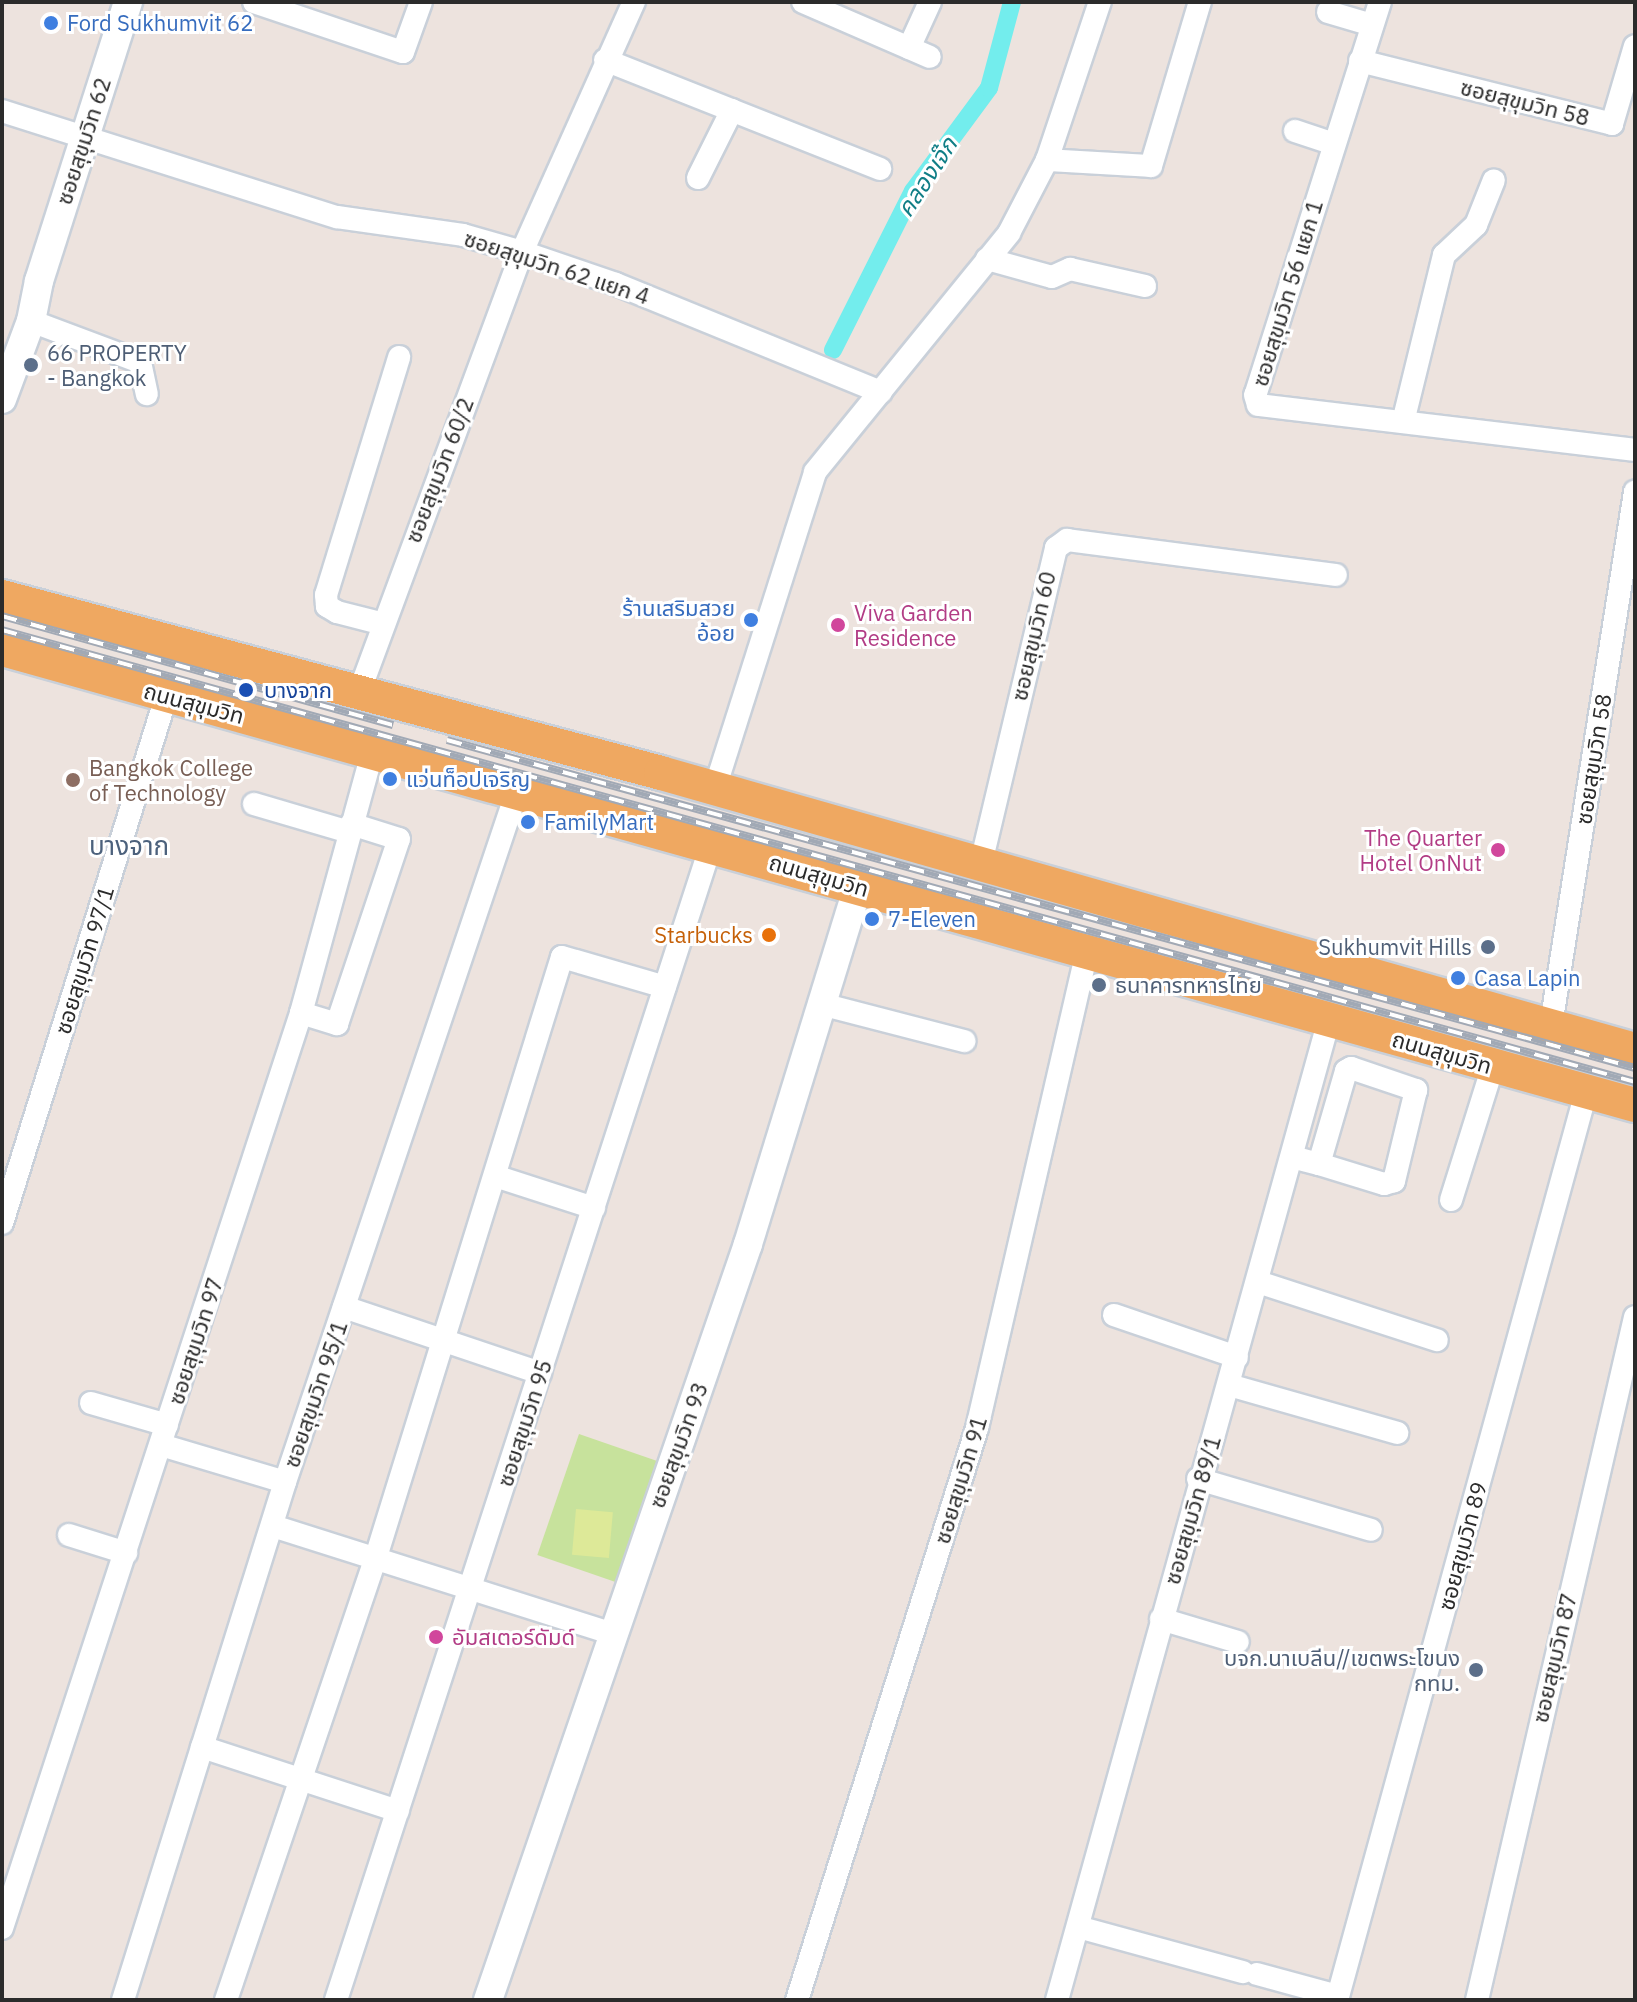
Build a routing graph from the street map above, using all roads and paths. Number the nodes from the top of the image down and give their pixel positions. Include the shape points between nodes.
1 (128, 2) edge
2 (254, 2) edge
3 (421, 2) edge
4 (634, 2) edge
5 (803, 2) edge
6 (930, 2) edge
7 (1100, 2) edge
8 (1200, 2) edge
9 (1380, 2) edge
10 (1328, 12) dead end
11 (1372, 25) junction
12 (1635, 46) edge
13 (605, 60) junction
14 (1360, 61) junction
15 (732, 110) junction
16 (2, 111) edge
17 (1295, 131) dead end
18 (83, 140) junction
19 (1334, 144) junction
20 (1047, 160) junction
21 (880, 169) dead end
22 (698, 178) dead end
23 (1494, 180) dead end
24 (522, 252) junction
25 (987, 259) junction
26 (39, 281) junction
27 (1145, 286) dead end
28 (31, 321) junction
29 (2, 349) edge
30 (399, 357) dead end
31 (881, 392) junction
32 (147, 394) dead end
33 (2, 399) edge
34 (1403, 422) junction
35 (1635, 450) edge
36 (1635, 492) edge
37 (1336, 575) dead end
38 (2, 597) edge
39 (380, 623) junction
40 (2, 649) edge
41 (360, 690) junction
42 (166, 697) junction
43 (373, 750) junction
44 (715, 788) junction
45 (517, 791) junction
46 (254, 804) dead end
47 (350, 828) junction
48 (711, 845) junction
49 (981, 863) junction
50 (858, 886) junction
51 (1087, 950) junction
52 (665, 987) junction
53 (825, 1005) junction
54 (1478, 1005) junction
55 (301, 1013) junction
56 (1329, 1020) junction
57 (1551, 1025) junction
58 (964, 1041) dead end
59 (1635, 1050) edge
60 (1479, 1062) junction
61 (1586, 1092) junction
62 (1635, 1105) edge
63 (1292, 1157) junction
64 (1319, 1164) junction
65 (495, 1176) junction
66 (1451, 1200) dead end
67 (594, 1208) junction
68 (2, 1223) edge
69 (1258, 1282) junction
70 (344, 1307) junction
71 (1114, 1315) dead end
72 (1635, 1317) edge
73 (443, 1338) junction
74 (1437, 1340) dead end
75 (1237, 1357) junction
76 (540, 1373) junction
77 (1229, 1385) junction
78 (91, 1403) dead end
79 (1397, 1433) dead end
80 (164, 1435) junction
81 (1198, 1479) junction
82 (285, 1482) junction
83 (273, 1526) junction
84 (1371, 1530) dead end
85 (69, 1535) dead end
86 (126, 1553) junction
87 (376, 1557) junction
88 (470, 1588) junction
89 (1161, 1619) junction
90 (610, 1633) junction
91 (1238, 1642) dead end
92 (202, 1747) junction
93 (303, 1779) junction
94 (398, 1811) junction
95 (1078, 1927) junction
96 (2, 1928) edge
97 (1338, 1998) edge
98 (123, 2000) edge
99 (226, 2000) edge
100 (336, 2000) edge
101 (488, 2000) edge
102 (797, 2000) edge
103 (1057, 2000) edge
104 (1477, 2000) edge

1 - 18 street, ซอยสุขุมวิท 62
2 - 3 street via 403,52
4 - 13 street, ซอยสุขุมวิท 60/2
5 - 6 street via 920,52
7 - 20 street
8 - 20 street via 1151,166
9 - 11 street, ซอยสุขุมวิท 56 แยก 1
10 - 11 street
11 - 14 street, ซอยสุขุมวิท 56 แยก 1
12 - 14 street, ซอยสุขุมวิท 58 via 1612,124
13 - 15 street
13 - 24 street, ซอยสุขุมวิท 60/2
14 - 19 street, ซอยสุขุมวิท 56 แยก 1
15 - 21 street
15 - 22 street
16 - 18 street, ซอยสุขุมวิท 62 แยก 4
17 - 19 street
18 - 24 street, ซอยสุขุมวิท 62 แยก 4 via 337,217 463,235
18 - 26 street, ซอยสุขุมวิท 62
19 - 34 street, ซอยสุขุมวิท 56 แยก 1 via 1255,395 1266,409
20 - 25 street via 1009,233
23 - 34 street via 1476,225 1444,255
24 - 31 street, ซอยสุขุมวิท 62 แยก 4 via 616,284
24 - 39 street, ซอยสุขุมวิท 60/2
25 - 27 street via 1052,277 1070,269
25 - 31 street
26 - 28 street, ซอยสุขุมวิท 62
26 - 29 street, ซอยสุขุมวิท 62 via 16,313
28 - 32 street via 140,362
28 - 33 street, ซอยสุขุมวิท 62
30 - 39 street via 326,595 327,606 337,612
31 - 44 street via 815,472
34 - 35 street, ซอยสุขุมวิท 56 แยก 1
36 - 57 street, ซอยสุขุมวิท 58
37 - 49 street, ซอยสุขุมวิท 60 via 1067,540 1056,548
38 - 41 main road
39 - 41 street, ซอยสุขุมวิท 60/2
40 - 42 main road, ถนนสุขุมวิท
41 - 44 main road
42 - 43 main road, ถนนสุขุมวิท
42 - 68 street, ซอยสุขุมวิท 97/1
43 - 45 main road, ถนนสุขุมวิท
43 - 47 street, ซอยสุขุมวิท 97
44 - 49 main road
45 - 48 main road, ถนนสุขุมวิท
45 - 70 street, ซอยสุขุมวิท 95/1
46 - 47 street
47 - 55 street, ซอยสุขุมวิท 97
47 - 55 street via 399,839 337,1024
48 - 50 main road, ถนนสุขุมวิท
48 - 52 street, ซอยสุขุมวิท 95
49 - 54 main road
50 - 51 main road, ถนนสุขุมวิท
50 - 53 street, ซอยสุขุมวิท 93
51 - 56 main road, ถนนสุขุมวิท
51 - 102 street, ซอยสุขุมวิท 91 via 977,1428
52 - 65 street via 562,957
52 - 67 street, ซอยสุขุมวิท 95
53 - 58 street
53 - 90 street, ซอยสุขุมวิท 93 via 743,1258
54 - 57 main road
54 - 60 main road
55 - 80 street, ซอยสุขุมวิท 97
56 - 60 main road, ถนนสุขุมวิท
56 - 63 street, ซอยสุขุมวิท 89/1
57 - 59 main road
60 - 61 main road, ถนนสุขุมวิท
60 - 66 street
61 - 62 main road, ถนนสุขุมวิท
61 - 97 street, ซอยสุขุมวิท 89
63 - 64 street
63 - 69 street, ซอยสุขุมวิท 89/1
64 - 64 street via 1384,1184 1394,1181 1416,1090 1351,1068 1346,1071
65 - 67 street
65 - 73 street
67 - 76 street, ซอยสุขุมวิท 95
69 - 74 street
69 - 75 street, ซอยสุขุมวิท 89/1
70 - 73 street
70 - 82 street, ซอยสุขุมวิท 95/1
71 - 75 street
72 - 104 street, ซอยสุขุมวิท 87
73 - 76 street
73 - 87 street
75 - 77 street, ซอยสุขุมวิท 89/1
76 - 88 street, ซอยสุขุมวิท 95
77 - 79 street
77 - 81 street, ซอยสุขุมวิท 89/1
78 - 80 street
80 - 82 street
80 - 86 street, ซอยสุขุมวิท 97
81 - 84 street
81 - 89 street, ซอยสุขุมวิท 89/1
82 - 83 street, ซอยสุขุมวิท 95/1
83 - 87 street
83 - 92 street, ซอยสุขุมวิท 95/1
85 - 86 street
86 - 96 street, ซอยสุขุมวิท 97
87 - 88 street
87 - 93 street
88 - 90 street
88 - 94 street, ซอยสุขุมวิท 95
89 - 91 street
89 - 95 street, ซอยสุขุมวิท 89/1
90 - 101 street, ซอยสุขุมวิท 93
92 - 93 street
92 - 98 street, ซอยสุขุมวิท 95/1
93 - 94 street
93 - 99 street
94 - 100 street, ซอยสุขุมวิท 95
95 - 97 street
95 - 103 street, ซอยสุขุมวิท 89/1

